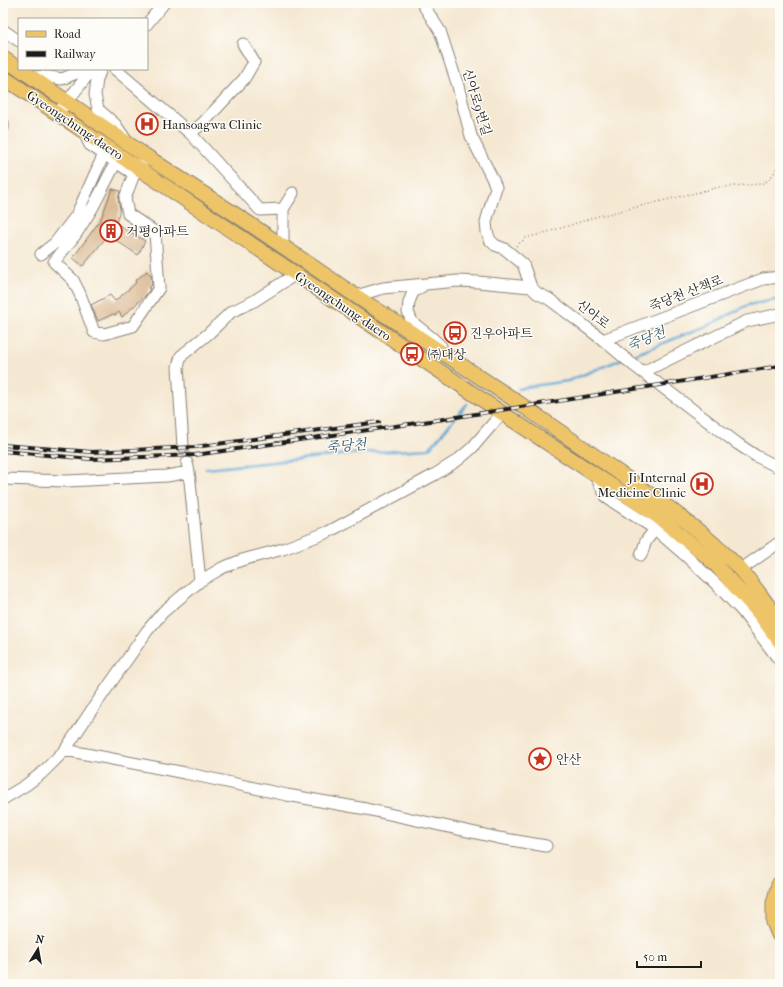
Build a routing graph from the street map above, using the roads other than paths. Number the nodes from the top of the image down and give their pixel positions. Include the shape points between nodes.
1 (164, 3) edge
2 (422, 3) edge
3 (148, 23) edge
4 (3, 30) edge
5 (18, 39) edge
6 (243, 44) dead end
7 (3, 58) edge
8 (18, 68) edge
9 (84, 70) edge
10 (94, 70) edge
11 (101, 70) edge
12 (116, 70) edge
13 (23, 71) edge
14 (3, 77) edge
15 (67, 101) junction
16 (58, 114) junction
17 (3, 123) edge
18 (3, 128) edge
19 (83, 131) junction
20 (190, 133) junction
21 (129, 144) junction
22 (104, 154) junction
23 (146, 156) junction
24 (116, 162) junction
25 (136, 171) junction
26 (293, 192) dead end
27 (283, 209) junction
28 (260, 210) junction
29 (250, 224) junction
30 (283, 246) junction
31 (41, 254) dead end
32 (296, 274) junction
33 (780, 277) edge
34 (425, 284) junction
35 (531, 287) junction
36 (356, 296) junction
37 (346, 309) junction
38 (780, 314) edge
39 (603, 340) junction
40 (447, 355) junction
41 (643, 372) junction
42 (513, 399) junction
43 (502, 413) junction
44 (183, 446) tunnel mouth
45 (780, 468) edge
46 (595, 475) junction
47 (3, 479) edge
48 (655, 529) junction
49 (780, 542) edge
50 (641, 555) dead end
51 (740, 570) junction
52 (200, 581) junction
53 (724, 582) junction
54 (780, 622) edge
55 (780, 642) edge
56 (780, 661) edge
57 (65, 750) junction
58 (3, 799) edge
59 (546, 846) dead end
60 (780, 886) edge
61 (780, 934) edge

1 - 3 street
2 - 35 street, 신아로9번길 via 440,31 471,136 496,187 486,222 490,240 523,264
4 - 5 street
6 - 20 street via 254,62 244,79 202,124
7 - 8 main road, Gyeongchung-daero
9 - 13 street via 62,80
10 - 15 street
11 - 21 street via 95,95 98,109 115,124
12 - 20 street
13 - 15 main road, Gyeongchung-daero
14 - 16 main road, Gyeongchung-daero
15 - 16 street
15 - 21 main road, Gyeongchung-daero
16 - 19 main road, Gyeongchung-daero
17 - 18 street
19 - 22 street via 90,145
19 - 25 main road, Gyeongchung-daero
20 - 28 street
21 - 23 main road, Gyeongchung-daero
22 - 24 street
22 - 31 street via 76,216 55,243
23 - 25 street
23 - 29 main road, Gyeongchung-daero
24 - 25 street
24 - 25 street via 93,207 54,262 73,280 94,332 104,334 133,326 159,288 156,232 128,214 125,198
25 - 32 main road, Gyeongchung-daero
26 - 27 street
27 - 28 street
27 - 30 street
28 - 29 street
29 - 30 main road, Gyeongchung-daero
30 - 36 main road, Gyeongchung-daero
32 - 37 main road, Gyeongchung-daero
32 - 44 street via 254,301 230,312 181,356 178,367
33 - 39 street, 죽당천 산책로 via 763,279
34 - 35 street, 신아로 via 458,281
34 - 36 street, 신아로 via 383,288
34 - 40 street via 413,292 408,312 412,322 441,346
35 - 39 street, 신아로
36 - 37 main road
36 - 40 main road, Gyeongchung-daero
37 - 43 main road, Gyeongchung-daero
38 - 41 street via 747,321
39 - 41 street, 신아로
40 - 42 main road, Gyeongchung-daero
41 - 45 street, 신아로 via 738,444
42 - 43 main road
42 - 51 main road, Gyeongchung-daero via 664,504
43 - 46 main road, Gyeongchung-daero
43 - 52 street via 472,448 434,475 328,532 283,549 242,560
46 - 48 street via 607,498
46 - 53 main road, Gyeongchung-daero via 656,515 705,555
47 - 52 street via 67,481 167,476 188,468
48 - 50 street via 646,541
48 - 53 street
49 - 51 street
51 - 53 main road
51 - 54 main road, Gyeongchung-daero
52 - 57 street via 163,612 147,631
53 - 55 main road, Gyeongchung-daero via 759,613
53 - 56 street via 742,611
57 - 58 street via 42,773
57 - 59 street
60 - 61 highway via 775,903 775,922

